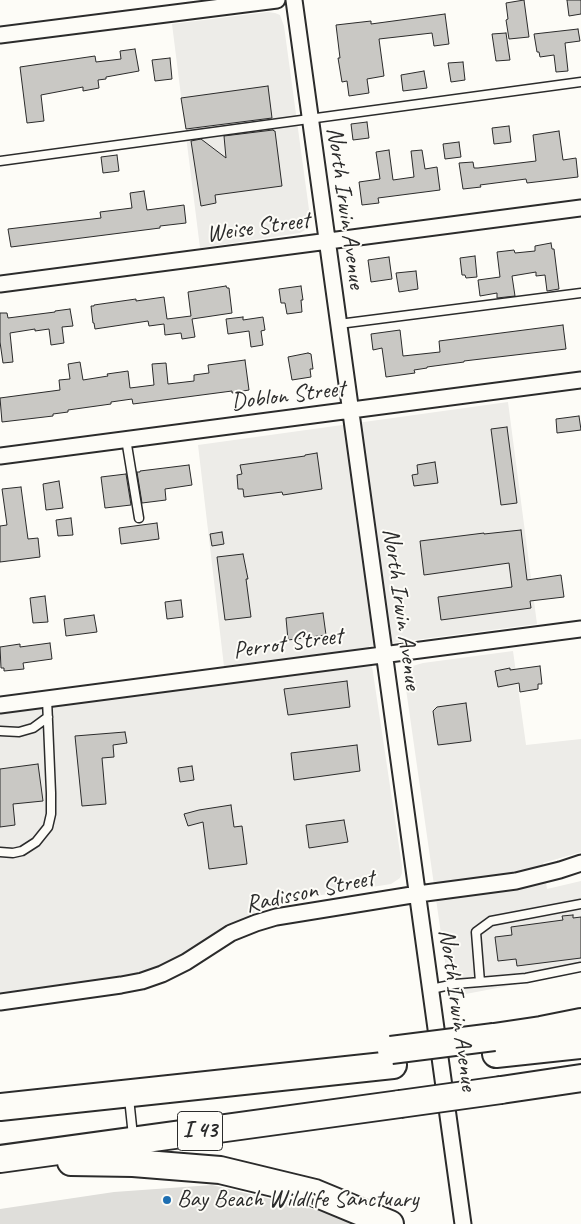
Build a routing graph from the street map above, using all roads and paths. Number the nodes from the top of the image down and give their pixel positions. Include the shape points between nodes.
1 (277, 0) edge
2 (294, 0) edge
3 (0, 35) edge
4 (581, 82) edge
5 (310, 119) junction
6 (0, 161) edge
7 (581, 208) edge
8 (327, 241) junction
9 (0, 284) edge
10 (581, 293) edge
11 (339, 324) junction
12 (581, 380) edge
13 (351, 410) junction
14 (126, 439) junction
15 (0, 456) edge
16 (139, 518) dead end
17 (581, 629) edge
18 (385, 654) junction
19 (47, 699) junction
20 (0, 705) edge
21 (48, 717) junction
22 (0, 731) edge
23 (0, 852) edge
24 (581, 863) edge
25 (418, 894) junction
26 (581, 904) edge
27 (581, 967) edge
28 (480, 982) junction
29 (431, 989) junction
30 (0, 1002) edge
31 (581, 1022) edge
32 (495, 1045) junction
33 (581, 1045) edge
34 (581, 1078) edge
35 (128, 1093) junction
36 (0, 1107) edge
37 (134, 1140) junction
38 (0, 1159) edge
39 (0, 1164) edge
40 (390, 1224) edge
41 (463, 1224) edge

1 - 3 street
2 - 5 street, North Irwin Avenue
4 - 5 lane
5 - 6 lane
5 - 8 street, North Irwin Avenue
7 - 8 street, Weise Street
8 - 9 street, Weise Street
8 - 11 street, North Irwin Avenue
10 - 11 lane
11 - 13 street, North Irwin Avenue
12 - 13 street, Doblon Street
13 - 14 street, Doblon Street
13 - 18 street, North Irwin Avenue
14 - 15 street, Doblon Street
14 - 16 lane
17 - 18 street, Perrot Street
18 - 19 street, Perrot Street
18 - 25 street, North Irwin Avenue
19 - 20 street, Perrot Street
19 - 21 lane
21 - 22 lane via 33,728 18,732
21 - 23 lane via 51,793 48,827 36,842 22,851
24 - 25 street, Radisson Street via 516,880
25 - 29 street, North Irwin Avenue
25 - 30 street, Radisson Street via 256,923 231,933 186,962 142,981
26 - 28 lane via 491,920 476,932
27 - 28 lane via 526,978
28 - 29 lane
29 - 41 street, North Irwin Avenue
31 - 32 highway via 541,1030
32 - 33 highway, I 43
32 - 35 highway, I 43
34 - 37 highway, I 43, bridge
35 - 36 highway, I 43
35 - 37 lane
37 - 38 highway, I 43
39 - 40 highway via 104,1162 220,1170 314,1194

